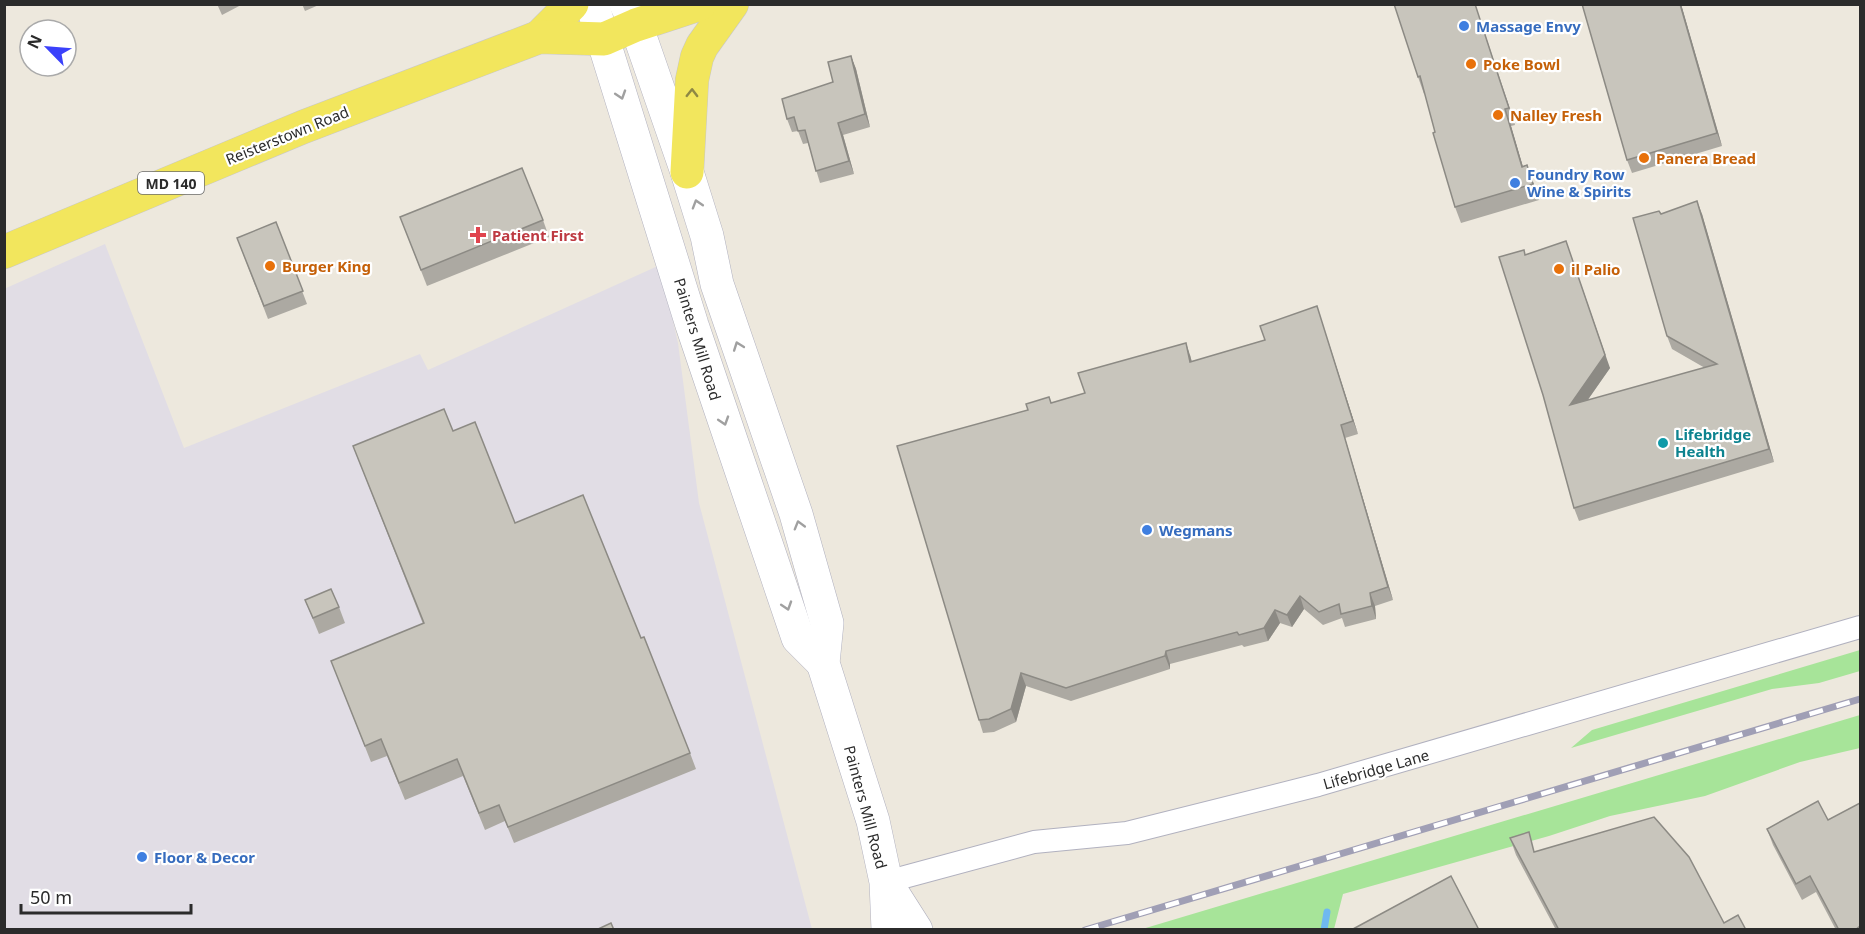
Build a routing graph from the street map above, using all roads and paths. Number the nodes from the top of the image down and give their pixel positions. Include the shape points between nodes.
1 (572, 4) edge
2 (592, 4) edge
3 (700, 4) edge
4 (732, 4) edge
5 (631, 15) edge
6 (539, 37) junction
7 (604, 39) junction
8 (687, 172) junction
9 (4, 252) edge
10 (1860, 627) edge
11 (823, 663) junction
12 (886, 882) junction
13 (888, 930) edge
14 (916, 930) edge

1 - 6 main road, Reisterstown Road / MD 140
2 - 7 main road, Painters Mill Road
3 - 5 main road, Reisterstown Road / MD 140
8 -> 4 main road via 697,57
5 - 7 main road, Reisterstown Road / MD 140
5 - 8 main road, Painters Mill Road
6 - 7 main road, Reisterstown Road / MD 140
6 - 9 main road, Reisterstown Road / MD 140 via 303,127
7 -> 11 main road, Painters Mill Road via 692,325 798,638
11 -> 8 main road, Painters Mill Road via 827,623 796,514 717,284
10 - 12 street, Lifebridge Lane via 1318,785 1126,833 1034,842
11 - 12 main road, Painters Mill Road via 873,822
12 - 13 main road, Painters Mill Road
12 - 14 main road, Painters Mill Road

